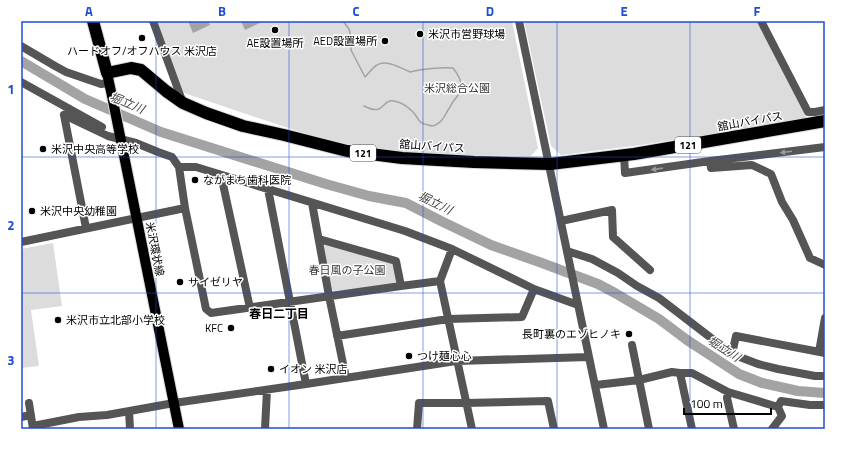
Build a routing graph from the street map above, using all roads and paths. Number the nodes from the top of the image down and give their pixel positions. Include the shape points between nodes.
1 (93, 21) edge
2 (153, 21) edge
3 (519, 21) edge
4 (761, 21) edge
5 (21, 46) edge
6 (108, 78) junction
7 (21, 82) edge
8 (183, 103) junction
9 (825, 110) edge
10 (825, 121) edge
11 (102, 127) dead end
12 (120, 133) junction
13 (825, 147) edge
14 (624, 155) junction
15 (710, 161) junction
16 (550, 164) junction
17 (179, 167) junction
18 (222, 174) junction
19 (268, 189) junction
20 (312, 203) junction
21 (185, 208) junction
22 (137, 218) junction
23 (561, 221) junction
24 (86, 228) junction
25 (319, 239) junction
26 (21, 242) edge
27 (452, 249) junction
28 (567, 253) junction
29 (825, 265) edge
30 (650, 270) dead end
31 (440, 281) junction
32 (400, 286) junction
33 (534, 289) junction
34 (329, 296) junction
35 (289, 302) junction
36 (578, 305) junction
37 (250, 308) junction
38 (825, 318) edge
39 (448, 319) junction
40 (337, 336) junction
41 (632, 345) dead end
42 (822, 352) edge
43 (732, 354) junction
44 (589, 357) junction
45 (456, 361) junction
46 (680, 373) junction
47 (825, 376) edge
48 (346, 378) junction
49 (639, 380) junction
50 (306, 384) junction
51 (596, 385) junction
52 (267, 390) junction
53 (728, 392) junction
54 (29, 403) dead end
55 (174, 403) junction
56 (466, 403) junction
57 (825, 405) edge
58 (778, 407) junction
59 (129, 411) junction
60 (31, 415) junction
61 (21, 417) edge
62 (33, 427) edge
63 (130, 429) edge
64 (179, 429) edge
65 (265, 429) edge
66 (417, 429) edge
67 (472, 429) edge
68 (554, 429) edge
69 (604, 429) edge
70 (649, 429) edge
71 (692, 429) edge
72 (734, 429) edge
73 (772, 429) edge

1 - 6 highway
2 - 8 street
3 - 16 street
4 - 9 street via 808,112
5 - 6 street via 66,72 101,84
6 - 8 highway, 舘山バイパス / 121 via 131,68 141,70
6 - 12 main road, 米沢環状線
7 - 11 street
8 - 16 highway, 舘山バイパス / 121 via 206,114 243,126 347,151 402,158
10 - 14 highway, 舘山バイパス / 121
12 - 17 street via 136,143 172,157
12 - 22 main road, 米沢環状線
12 - 24 street via 108,136 64,116
13 -> 15 street
15 -> 14 street via 625,173
14 - 16 highway, 舘山バイパス / 121
15 - 29 street via 712,168 752,165 771,174 810,258
16 - 23 street
17 - 18 street via 196,167
17 - 21 street
18 - 19 street
18 - 37 street
19 - 20 street
19 - 35 street
20 - 25 street
20 - 27 street via 405,231
21 - 22 street
21 - 37 street via 206,309 211,313
22 - 24 street
22 - 55 main road, 米沢環状線
23 - 28 street
23 - 30 street via 612,210 613,237
24 - 26 street
25 - 32 street via 396,261
25 - 34 street
27 - 31 street
27 - 33 street
28 - 36 street
28 - 43 street via 592,259 618,272 658,298
31 - 32 street
31 - 39 street
32 - 34 street
33 - 36 street
33 - 39 street via 522,317
34 - 35 street
34 - 40 street
35 - 37 street
35 - 50 street
36 - 44 street
38 - 42 street
39 - 40 street
39 - 45 street
40 - 48 street
41 - 49 street
42 - 43 street via 736,336
43 - 47 street via 778,369
44 - 45 street
44 - 51 street
45 - 48 street
45 - 56 street
46 - 49 street via 672,372
46 - 53 street via 692,373
46 - 71 street
48 - 50 street
49 - 51 street
49 - 70 street
50 - 52 street
51 - 69 street
52 - 55 street
52 - 65 street
53 - 58 street
53 - 72 street
54 - 60 street
55 - 59 street
55 - 64 main road, 米沢環状線
56 - 66 street via 419,403
56 - 67 street
56 - 68 street via 548,401
57 - 58 street via 781,401
58 - 73 street via 782,416
59 - 62 street via 79,417
59 - 63 street
60 - 61 street
60 - 62 street

